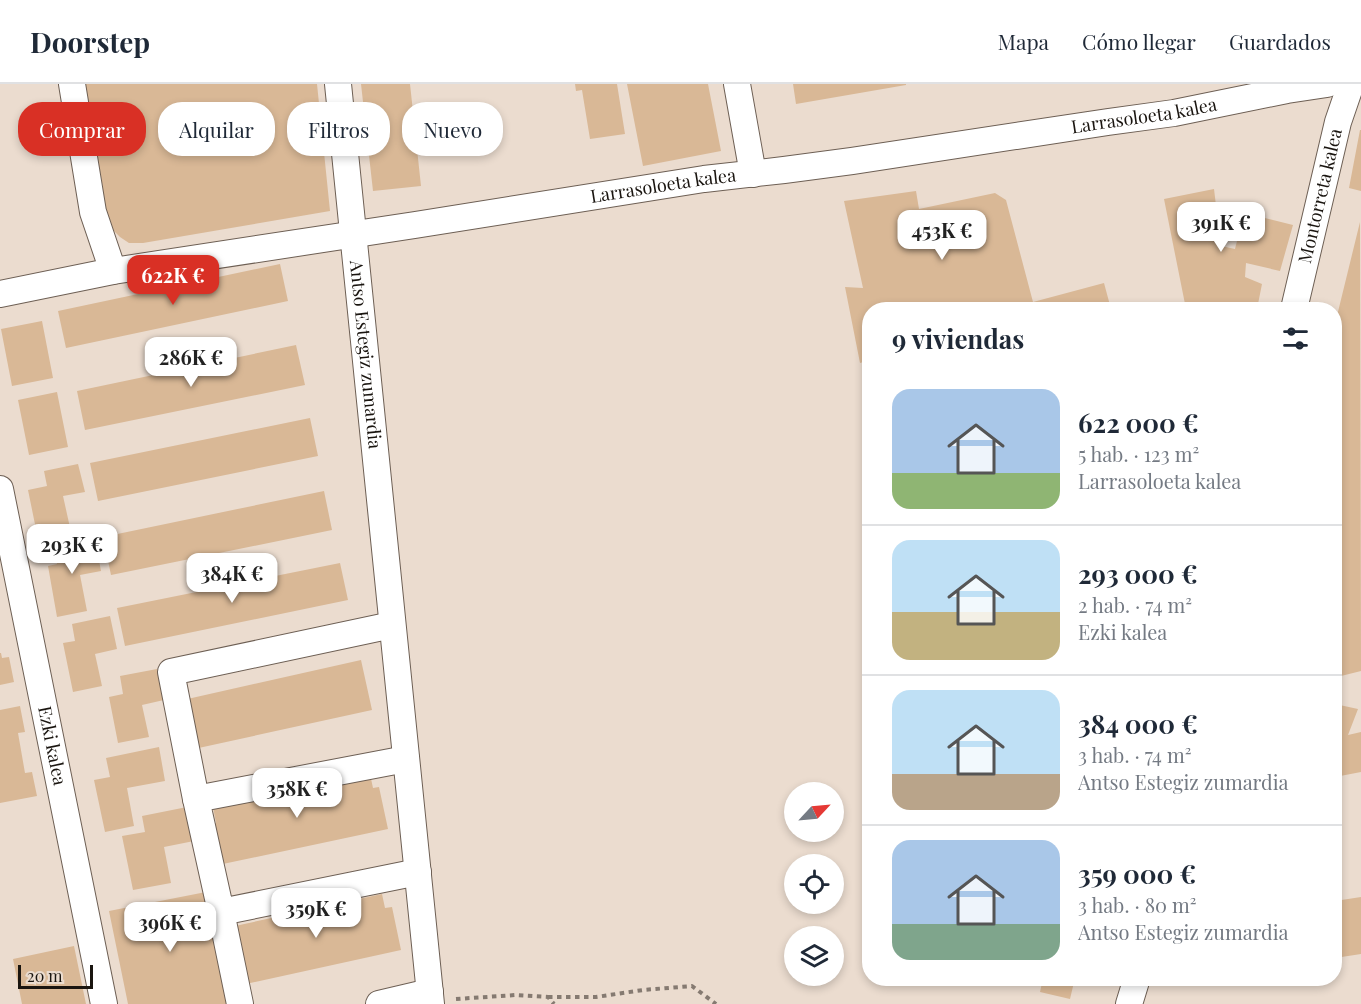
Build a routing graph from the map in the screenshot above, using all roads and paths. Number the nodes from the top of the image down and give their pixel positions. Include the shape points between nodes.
1 (72, 84) edge
2 (338, 84) edge
3 (736, 84) edge
4 (1327, 84) edge
5 (1351, 84) edge
6 (753, 174) junction
7 (353, 234) junction
8 (113, 271) junction
9 (0, 294) edge
10 (1296, 302) edge
11 (0, 489) edge
12 (392, 625) junction
13 (406, 759) junction
14 (196, 799) junction
15 (418, 872) junction
16 (221, 912) junction
17 (1135, 986) edge
18 (548, 997) junction
19 (430, 999) edge
20 (104, 1004) edge
21 (240, 1004) edge
22 (379, 1004) edge
23 (554, 1004) edge
24 (716, 1004) edge
25 (1129, 1004) edge

1 - 8 street via 93,212
2 - 7 street, Antso Estegiz zumardia
3 - 6 street
4 - 6 street, Larrasoloeta kalea via 1173,113
5 - 10 street, Montorreta kalea via 1338,122
6 - 7 street, Larrasoloeta kalea via 704,178
7 - 8 street, Larrasoloeta kalea
7 - 12 street, Antso Estegiz zumardia
8 - 9 street, Larrasoloeta kalea
11 - 20 street, Ezki kalea
12 - 13 street, Antso Estegiz zumardia
12 - 14 street via 171,672
13 - 14 street
13 - 15 street, Antso Estegiz zumardia
14 - 16 street
15 - 16 street
15 - 19 street, Antso Estegiz zumardia
16 - 21 street
17 - 25 street
18 - 19 path
18 - 23 path
18 - 24 path via 596,997 692,986
19 - 22 street

